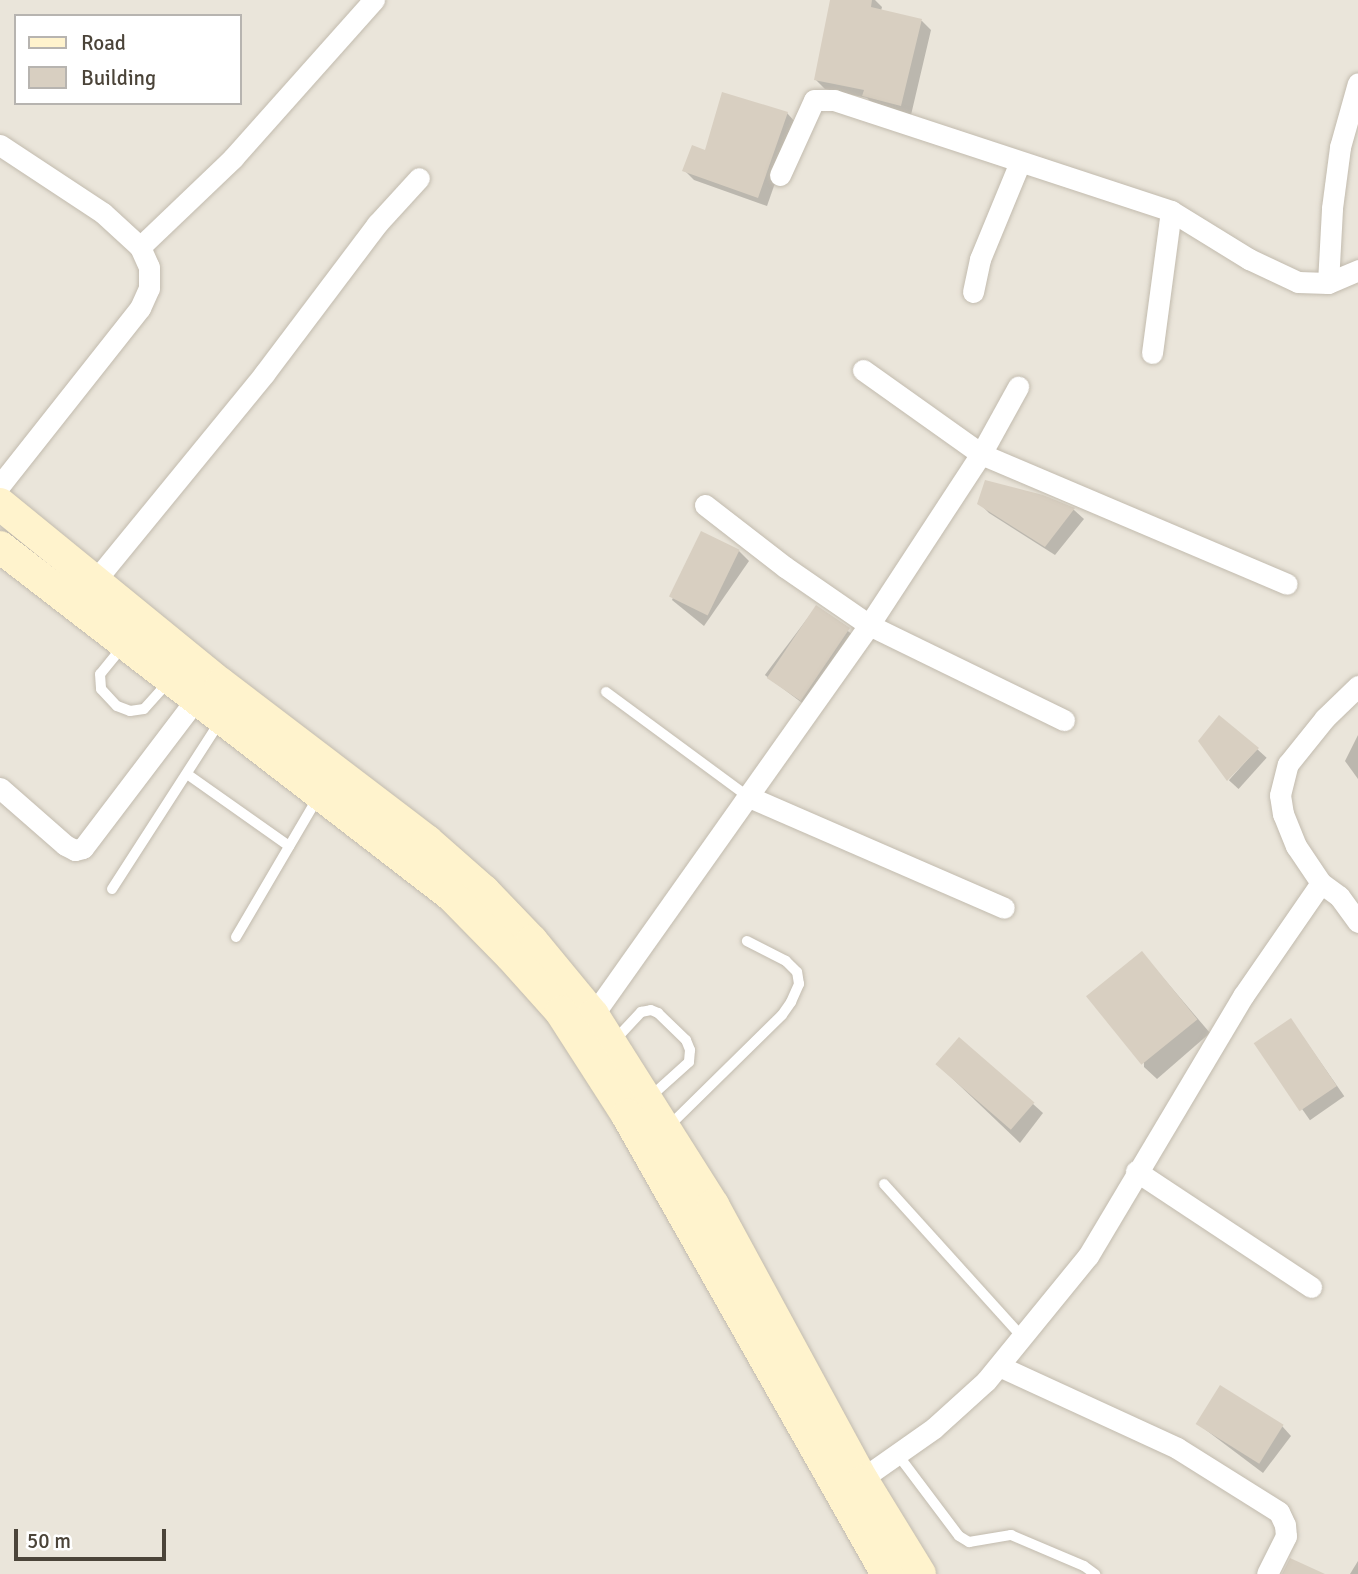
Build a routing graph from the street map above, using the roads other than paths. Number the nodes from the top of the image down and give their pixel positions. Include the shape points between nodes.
1 (374, 0) edge
2 (1358, 83) edge
3 (0, 145) edge
4 (1020, 162) junction
5 (780, 175) dead end
6 (419, 178) dead end
7 (1171, 211) junction
8 (140, 247) junction
9 (1358, 270) edge
10 (1328, 283) junction
11 (973, 292) dead end
12 (1152, 354) dead end
13 (863, 370) dead end
14 (1018, 387) dead end
15 (981, 454) junction
16 (0, 485) edge
17 (0, 504) edge
18 (705, 505) dead end
19 (0, 547) edge
20 (94, 582) junction
21 (1287, 584) dead end
22 (869, 625) junction
23 (125, 644) junction
24 (171, 678) junction
25 (1358, 685) edge
26 (606, 692) dead end
27 (197, 698) junction
28 (222, 718) junction
29 (1064, 720) dead end
30 (187, 774) junction
31 (0, 788) edge
32 (319, 795) junction
33 (747, 796) junction
34 (289, 846) junction
35 (1321, 883) junction
36 (112, 889) dead end
37 (1004, 908) dead end
38 (1358, 922) edge
39 (236, 937) dead end
40 (747, 942) dead end
41 (593, 1015) junction
42 (612, 1044) junction
43 (646, 1100) junction
44 (665, 1130) junction
45 (1136, 1171) junction
46 (884, 1184) dead end
47 (1311, 1287) dead end
48 (1023, 1338) junction
49 (999, 1366) junction
50 (898, 1455) junction
51 (851, 1487) junction
52 (887, 1574) edge
53 (920, 1574) edge
54 (1096, 1574) edge
55 (1268, 1574) edge

1 - 8 street via 233,158
2 - 10 street via 1340,147
3 - 8 street via 103,213
4 - 5 street via 909,122 821,98 814,100
4 - 7 street
4 - 11 street via 980,258
6 - 20 street via 377,224 264,374
7 - 10 street via 1276,272 1298,282
7 - 12 street
8 - 16 street via 149,267 149,288 140,308
9 - 10 street
13 - 15 street
14 - 15 street
15 - 21 street
15 - 22 street
17 - 20 main road
18 - 22 street
19 - 23 main road
20 - 41 main road via 484,891
22 - 29 street
22 - 33 street
23 - 24 main road
23 - 24 lane via 100,674 101,689 117,706 130,711 144,709
24 - 27 main road
25 - 35 street via 1289,764 1280,795 1296,846
26 - 33 lane
27 - 28 main road
27 - 31 street via 83,848 65,845
28 - 30 lane
28 - 32 main road
30 - 34 lane
30 - 36 lane
32 - 34 lane
32 - 51 main road via 452,897 561,1012
33 - 37 street
33 - 41 street
34 - 39 lane
35 - 38 street via 1339,896
35 - 45 street via 1243,996
40 - 44 lane via 786,961 797,972 799,984 782,1015
41 - 42 main road
42 - 43 main road
42 - 43 lane via 641,1012 651,1010 686,1040 689,1062
43 - 44 main road
44 - 51 main road via 713,1205
45 - 47 street
45 - 48 street via 1088,1256
46 - 48 lane
48 - 49 street
49 - 50 street via 934,1428
49 - 55 street via 1177,1448 1279,1513 1286,1536
50 - 51 street
50 - 54 lane via 959,1536 969,1542 1011,1535
51 - 52 main road
51 - 53 main road

